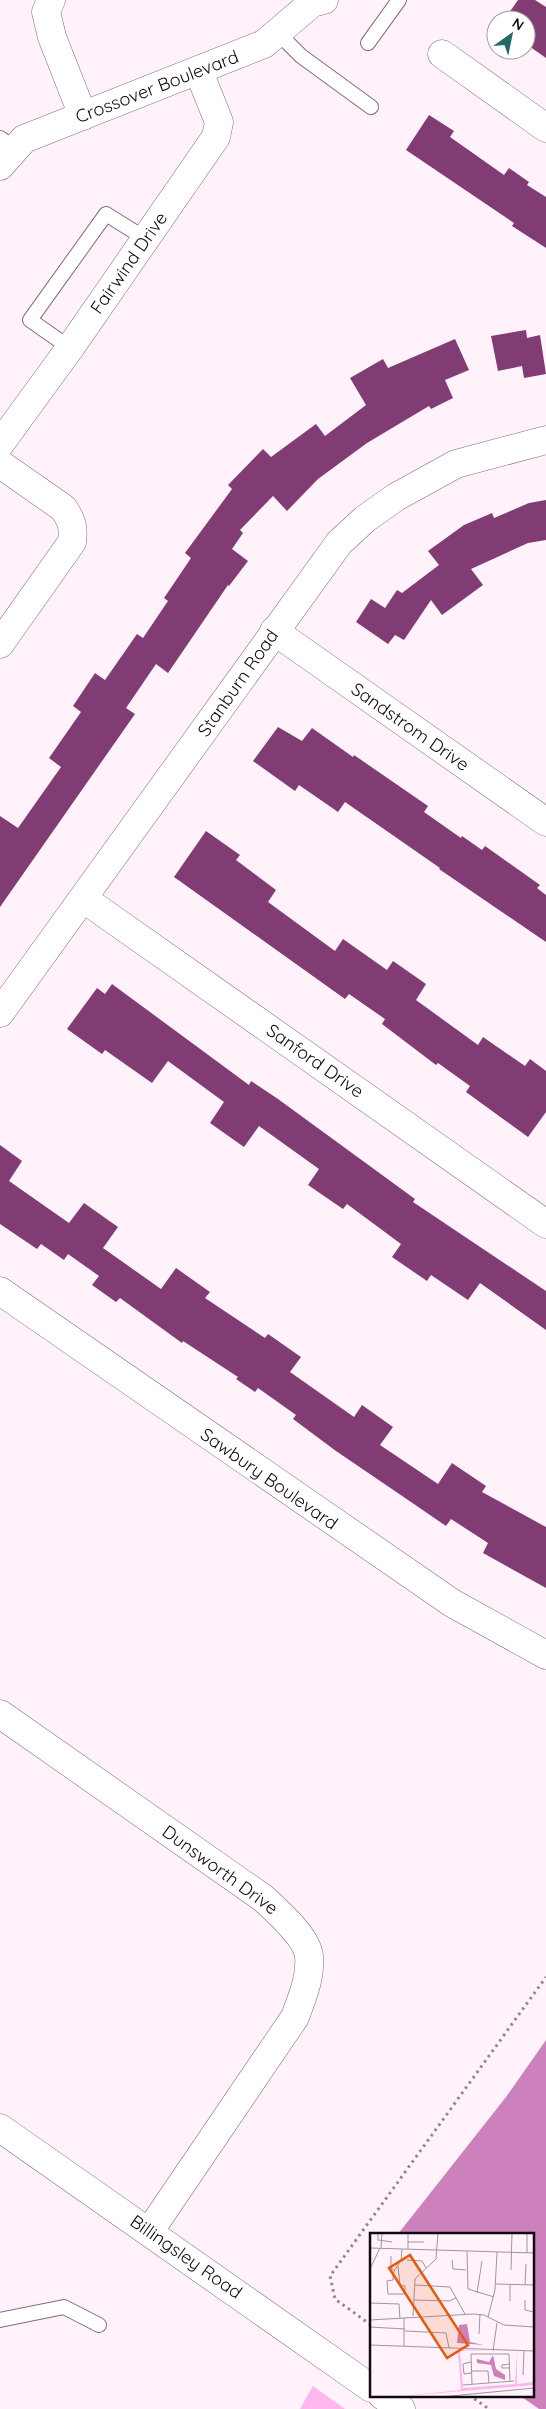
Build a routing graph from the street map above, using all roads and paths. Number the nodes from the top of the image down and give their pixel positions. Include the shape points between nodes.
1 (51, 0) edge
2 (399, 0) edge
3 (314, 1) edge
4 (277, 32) junction
5 (368, 43) dead end
6 (442, 54) dead end
7 (199, 72) junction
8 (372, 107) dead end
9 (83, 116) junction
10 (546, 128) edge
11 (5, 151) edge
12 (146, 239) junction
13 (70, 348) junction
14 (546, 440) edge
15 (0, 444) edge
16 (0, 464) edge
17 (274, 631) junction
18 (0, 644) edge
19 (546, 822) edge
20 (84, 899) junction
21 (0, 1013) edge
22 (546, 1224) edge
23 (0, 1291) edge
24 (546, 1655) edge
25 (0, 1714) edge
26 (546, 1977) edge
27 (0, 2128) edge
28 (149, 2232) junction
29 (0, 2320) edge
30 (99, 2324) dead end
31 (370, 2324) edge
32 (370, 2387) edge
33 (383, 2396) edge
34 (470, 2396) edge
35 (401, 2409) edge
36 (488, 2409) edge

1 - 9 street via 46,12 52,37
2 - 5 lane
3 - 4 street, Crossover Boulevard
4 - 7 street, Crossover Boulevard via 264,44
4 - 8 lane via 301,56
6 - 10 street
7 - 9 street, Crossover Boulevard
7 - 12 street, Fairwind Drive via 219,122 216,137
9 - 11 street, Crossover Boulevard via 24,139
12 - 13 street, Fairwind Drive
12 - 13 lane via 106,214 30,320
13 - 15 street, Fairwind Drive
14 - 17 street, Stanburn Road via 456,464 365,519 339,543
16 - 18 street via 62,508 74,530 72,542
17 - 19 street, Sandstrom Drive
17 - 20 street, Stanburn Road
20 - 21 street, Stanburn Road
20 - 22 street, Sanford Drive
23 - 24 street, Sawbury Boulevard via 444,1598
25 - 28 street, Dunsworth Drive via 262,1898 290,1922 309,1954 306,1987 295,2017
26 - 31 path via 330,2276 336,2299
27 - 28 street, Billingsley Road
28 - 32 street, Billingsley Road
29 - 30 lane via 64,2307
33 - 35 street
34 - 36 path

